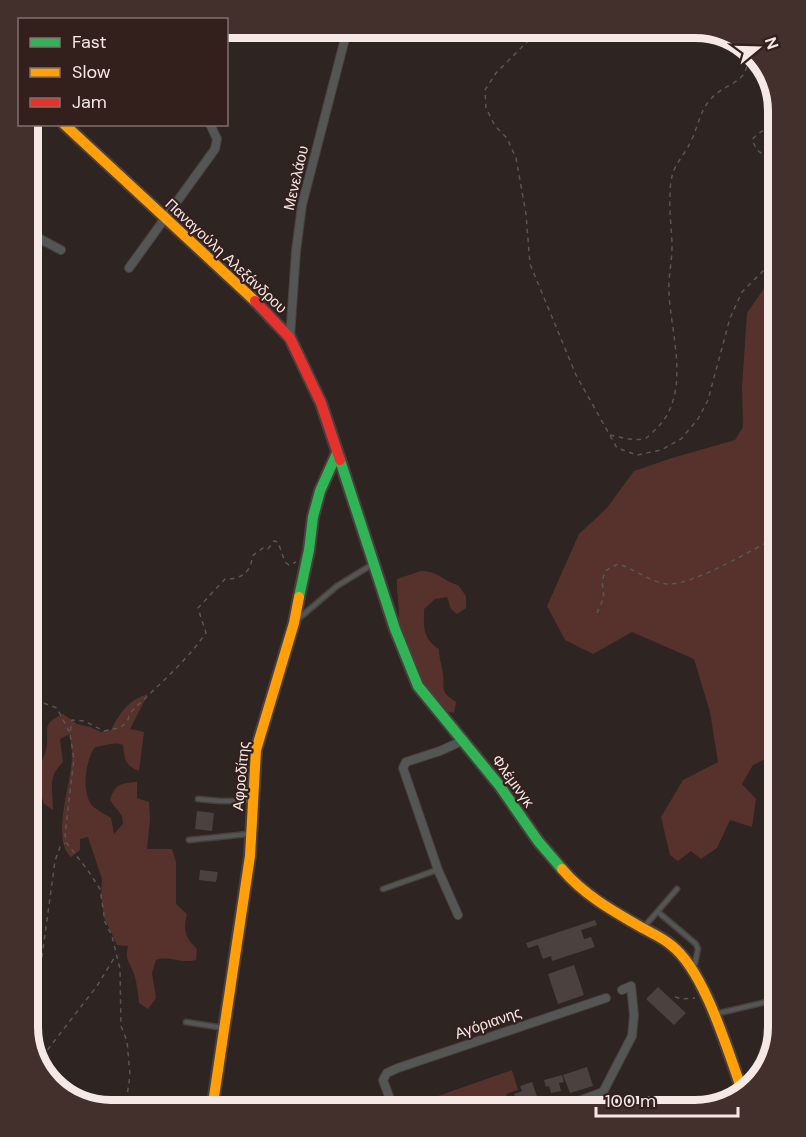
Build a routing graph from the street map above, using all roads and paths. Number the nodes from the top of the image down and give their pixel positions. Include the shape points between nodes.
1 (345, 38) edge
2 (531, 38) edge
3 (741, 78) edge
4 (66, 126) edge
5 (211, 126) edge
6 (768, 128) edge
7 (768, 155) edge
8 (164, 219) junction
9 (38, 238) edge
10 (61, 250) dead end
11 (129, 268) dead end
12 (768, 268) edge
13 (290, 338) junction
14 (332, 433) joint
15 (609, 435) junction
16 (337, 453) junction
17 (768, 542) edge
18 (299, 557) dead end
19 (374, 564) junction
20 (597, 613) dead end
21 (294, 623) junction
22 (38, 702) edge
23 (70, 734) junction
24 (464, 740) junction
25 (198, 799) dead end
26 (253, 801) junction
27 (251, 834) junction
28 (189, 840) dead end
29 (66, 842) junction
30 (438, 870) junction
31 (382, 889) dead end
32 (677, 889) dead end
33 (658, 912) junction
34 (458, 915) dead end
35 (643, 928) junction
36 (116, 954) junction
37 (693, 972) junction
38 (38, 978) edge
39 (622, 990) dead end
40 (675, 997) dead end
41 (708, 997) junction
42 (606, 998) dead end
43 (768, 1002) edge
44 (715, 1014) junction
45 (186, 1022) dead end
46 (225, 1028) junction
47 (767, 1040) edge
48 (43, 1055) edge
49 (760, 1060) edge
50 (740, 1084) edge
51 (126, 1099) edge
52 (214, 1099) edge
53 (390, 1099) edge
54 (582, 1100) edge

1 - 13 street, Μενελάου via 302,205
2 - 15 path via 496,73 485,90 486,108 516,158 530,264 576,375
3 - 15 path via 715,94 707,104 670,179 669,292 676,379 673,404 647,438
4 - 8 street, Παναγούλη Αλεξάνδρου
5 - 8 street via 217,139 215,149
6 - 7 path via 752,140 757,150
8 - 11 street
8 - 13 street, Παναγούλη Αλεξάνδρου
9 - 10 street
12 - 15 path via 742,292 730,318 708,400 681,439 661,450 637,455 617,448
13 - 14 street, Παναγούλη Αλεξάνδρου
14 - 16 street, Φλέμινγκ
16 - 19 street, Φλέμινγκ
16 - 21 street, Αφροδίτης via 320,491
17 - 20 path via 694,579 669,584 618,564 605,571 604,597
18 - 23 path via 289,565 274,541 268,549 252,556 245,573 235,580 225,579 198,608 206,633 174,673 130,713 122,727 104,732 84,721 72,720
19 - 21 lane via 337,586
19 - 24 street, Φλέμινγκ via 418,686
21 - 26 street, Αφροδίτης via 255,750
22 - 23 path via 57,708
23 - 29 path via 74,759
24 - 30 street via 406,762 403,768
24 - 35 street, Φλέμινγκ via 572,881 604,907
25 - 26 lane
26 - 27 street, Αφροδίτης
27 - 28 lane
27 - 46 street, Αφροδίτης
29 - 36 path via 100,890
29 - 38 path via 55,861
30 - 31 lane
30 - 34 street
32 - 33 lane
33 - 35 lane
33 - 37 lane via 696,944
35 - 37 street, Φλέμινγκ via 672,945
36 - 48 path via 97,986
36 - 51 path via 121,1026 129,1055
37 - 41 street, Φλέμινγκ
39 - 54 street via 631,986 632,1036 603,1092
40 - 41 path
41 - 44 street, Φλέμινγκ
42 - 53 street, Αγόριανης via 387,1073 383,1080
43 - 44 lane
44 - 50 street, Φλέμινγκ
45 - 46 lane
46 - 52 street, Αφροδίτης
47 - 49 lane

